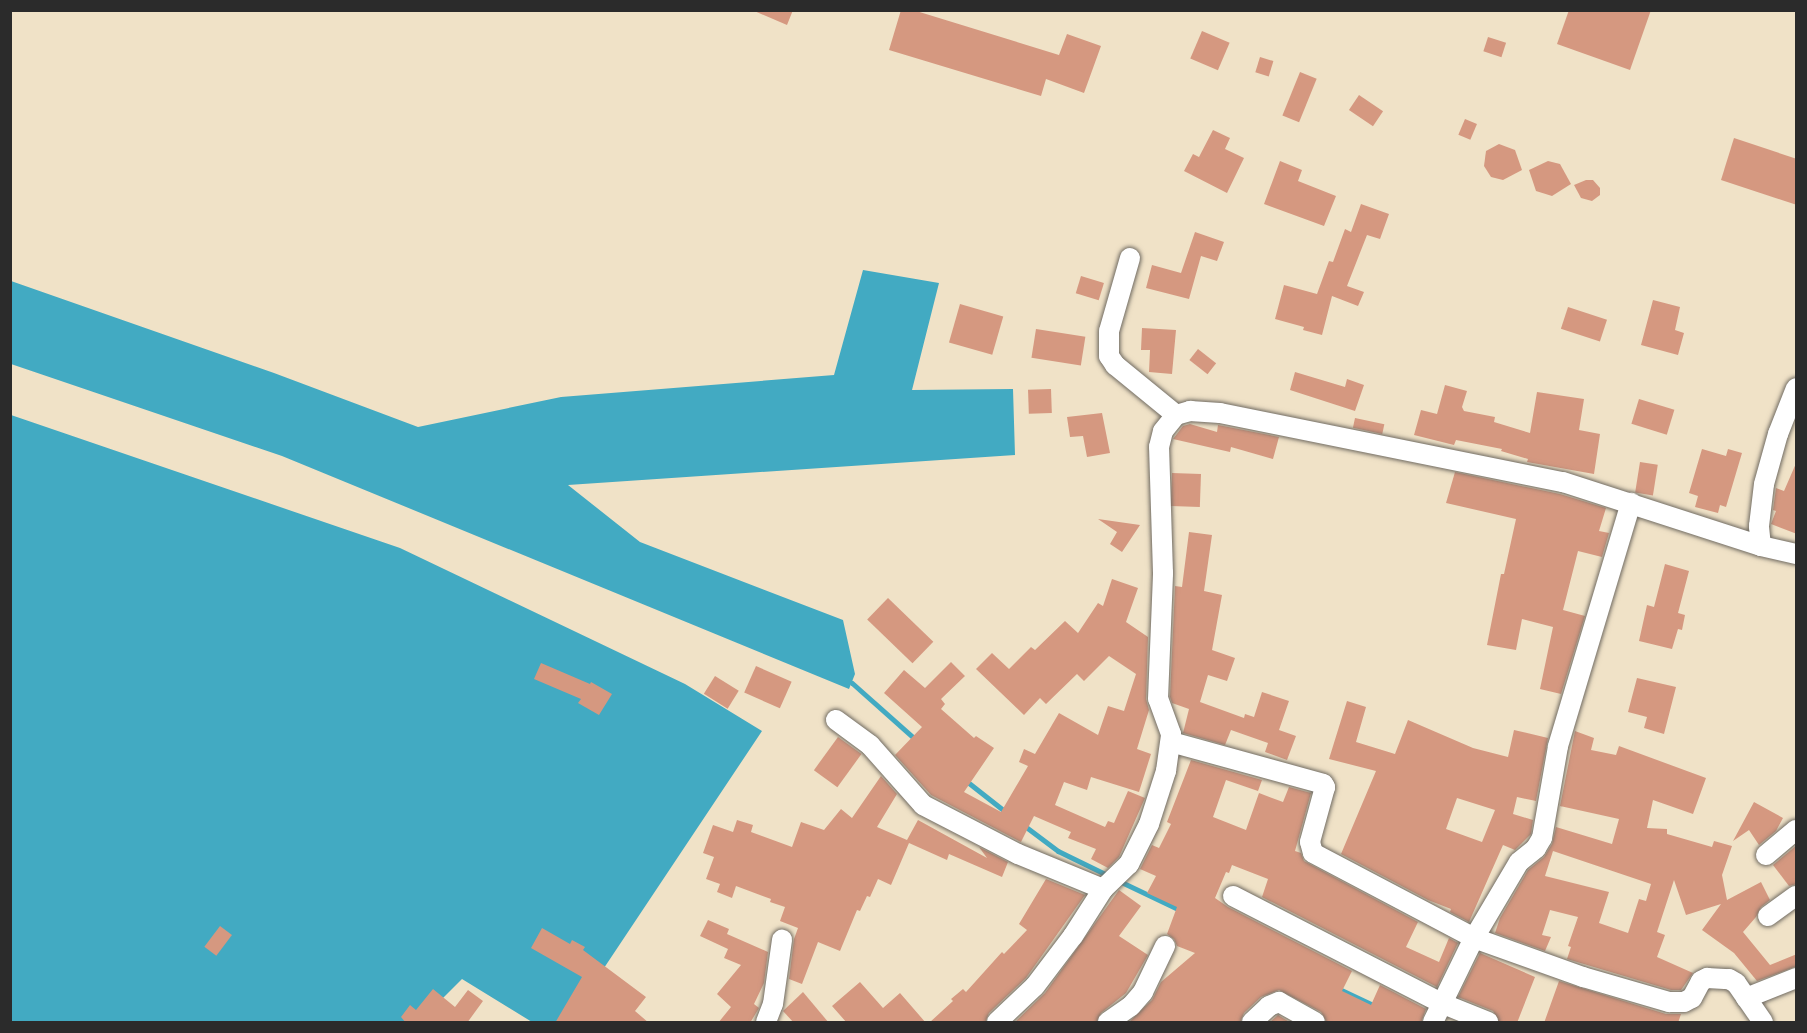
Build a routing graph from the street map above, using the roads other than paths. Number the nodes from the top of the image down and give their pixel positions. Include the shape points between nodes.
1 (1130, 258) dead end
2 (1797, 388) edge
3 (1176, 415) junction
4 (1631, 503) junction
5 (1761, 546) junction
6 (1797, 554) edge
7 (836, 720) dead end
8 (1171, 742) junction
9 (1797, 830) edge
10 (1766, 855) dead end
11 (1106, 886) junction
12 (1233, 896) dead end
13 (1797, 896) edge
14 (1768, 916) dead end
15 (1474, 938) junction
16 (782, 940) dead end
17 (1165, 946) dead end
18 (1797, 978) edge
19 (1746, 998) junction
20 (1441, 1004) junction
21 (766, 1023) edge
22 (997, 1023) edge
23 (1108, 1023) edge
24 (1252, 1023) edge
25 (1315, 1023) edge
26 (1434, 1023) edge
27 (1488, 1023) edge
28 (1763, 1023) edge

1 - 3 street via 1109,331 1109,356
2 - 5 street via 1778,434 1764,484
3 - 4 street via 1190,411 1220,413 1563,482
3 - 8 street via 1163,430 1160,447 1163,573 1158,699
4 - 5 street
4 - 15 street via 1558,746 1542,838 1518,862
5 - 6 street
7 - 11 street via 870,745 923,805 1018,854
8 - 11 street via 1149,824 1129,864
8 - 15 street via 1323,784 1310,842 1313,853
9 - 10 street
11 - 22 street via 1035,986
12 - 20 street
13 - 14 street
15 - 19 street via 1669,1002 1692,998 1707,978 1729,979
15 - 20 street
16 - 21 street via 773,1004
17 - 23 street via 1143,992
18 - 19 street
19 - 28 street
20 - 26 street
20 - 27 street
24 - 25 street via 1269,1006 1280,1002

